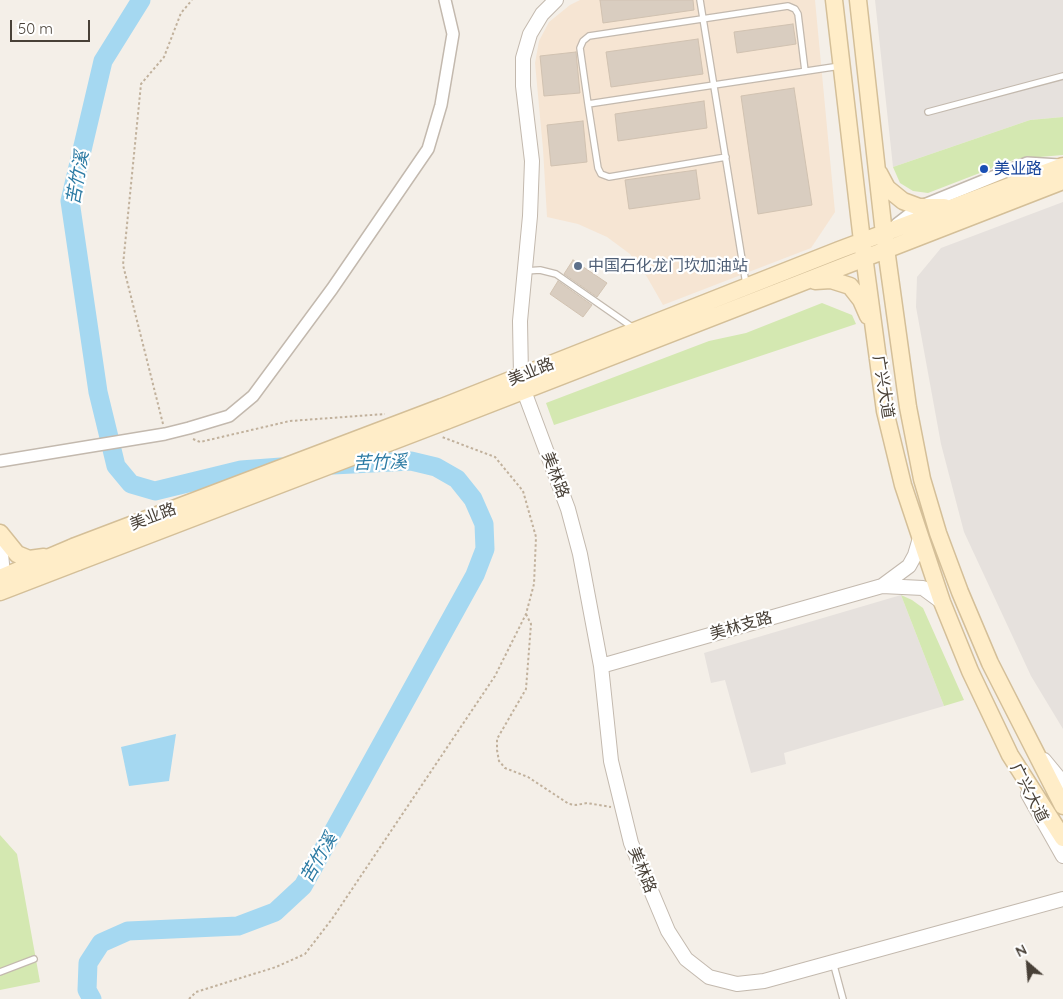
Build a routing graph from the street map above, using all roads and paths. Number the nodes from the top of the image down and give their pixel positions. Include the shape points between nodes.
1 (192, 0) edge
2 (445, 0) edge
3 (556, 0) edge
4 (700, 0) edge
5 (834, 0) edge
6 (858, 0) edge
7 (703, 19) junction
8 (842, 65) junction
9 (805, 71) junction
10 (1063, 76) edge
11 (714, 85) junction
12 (588, 104) junction
13 (928, 112) dead end
14 (726, 157) junction
15 (1063, 166) edge
16 (877, 170) junction
17 (1063, 182) edge
18 (959, 206) junction
19 (919, 207) junction
20 (884, 234) junction
21 (862, 241) junction
22 (886, 250) junction
23 (865, 258) junction
24 (525, 272) junction
25 (747, 286) junction
26 (791, 286) junction
27 (637, 330) junction
28 (875, 333) junction
29 (898, 336) junction
30 (522, 384) junction
31 (392, 417) dead end
32 (443, 422) junction
33 (189, 428) junction
34 (165, 434) junction
35 (0, 461) edge
36 (0, 533) edge
37 (920, 538) junction
38 (0, 543) edge
39 (75, 555) junction
40 (54, 556) junction
41 (2, 584) edge
42 (882, 586) junction
43 (942, 602) junction
44 (526, 614) junction
45 (601, 666) junction
46 (1030, 744) junction
47 (1010, 755) junction
48 (1063, 783) edge
49 (1062, 805) edge
50 (622, 809) junction
51 (1063, 838) edge
52 (1063, 856) edge
53 (1063, 899) edge
54 (34, 959) dead end
55 (833, 962) junction
56 (0, 972) edge
57 (189, 999) edge
58 (843, 999) edge

1 - 34 path via 181,12 164,57 141,84 124,264
2 - 33 street via 452,34 441,105 428,150 332,289 252,396 229,416
3 - 24 street, 美林路 via 542,14 530,34 523,58 532,161
4 - 7 lane
5 - 8 main road, 广兴大道
6 - 16 main road, 广兴大道
7 - 9 lane via 788,6 795,9
7 - 11 lane
7 - 12 lane via 588,36 580,48
8 - 9 lane
8 - 21 main road, 广兴大道
9 - 11 lane
10 - 13 lane
11 - 12 lane
11 - 14 lane
12 - 14 lane via 598,168 609,177
14 - 25 lane
15 - 18 main road, 美业路
15 - 19 street via 1027,163
16 - 19 main road via 894,195
16 - 20 main road, 广兴大道
17 - 22 main road, 美业路
18 - 19 main road
18 - 20 main road, 美业路
19 - 20 street
20 - 21 main road, 美业路
20 - 22 main road, 广兴大道
21 - 23 main road, 广兴大道
21 - 25 main road, 美业路
22 - 23 main road, 美业路
22 - 29 main road, 广兴大道
23 - 26 main road, 美业路
23 - 28 main road, 广兴大道
24 - 27 lane via 540,270 556,274
24 - 30 street, 美林路 via 520,321
25 - 27 main road, 美业路
26 - 28 main road via 818,280 850,286 861,300
26 - 30 main road, 美业路
27 - 30 main road, 美业路
28 - 29 main road via 886,324 894,328
28 - 37 main road, 广兴大道 via 885,411
29 - 46 main road, 广兴大道 via 920,470 938,533 990,663
30 - 32 main road, 美业路
30 - 45 street, 美林路 via 568,509
31 - 33 path via 384,413 290,422 200,442 191,438
32 - 39 main road, 美业路, bridge
32 - 44 path via 495,457 523,491 536,537 534,584
33 - 34 street
34 - 35 street
36 - 40 main road via 17,554 29,559
37 - 42 street via 909,566
37 - 43 main road, 广兴大道
38 - 41 street
39 - 40 main road, 美业路
39 - 41 main road, 美业路
40 - 41 main road, 美业路
42 - 43 street via 923,588
42 - 45 street, 美林支路
43 - 47 main road, 广兴大道
44 - 50 path via 531,624 526,689 497,740 499,761 505,768 528,777 569,804 588,803
44 - 57 path via 495,676 332,919 304,954 276,967 196,992
45 - 50 street, 美林路 via 611,761
46 - 48 street, 广兴大道
46 - 49 main road, 广兴大道
47 - 51 main road, 广兴大道
47 - 52 street, 广兴大道 via 1034,808
50 - 55 street, 美林路 via 631,843 668,931 686,959 709,977 737,984 764,981
53 - 55 street, 美林路
54 - 56 lane
55 - 58 lane

